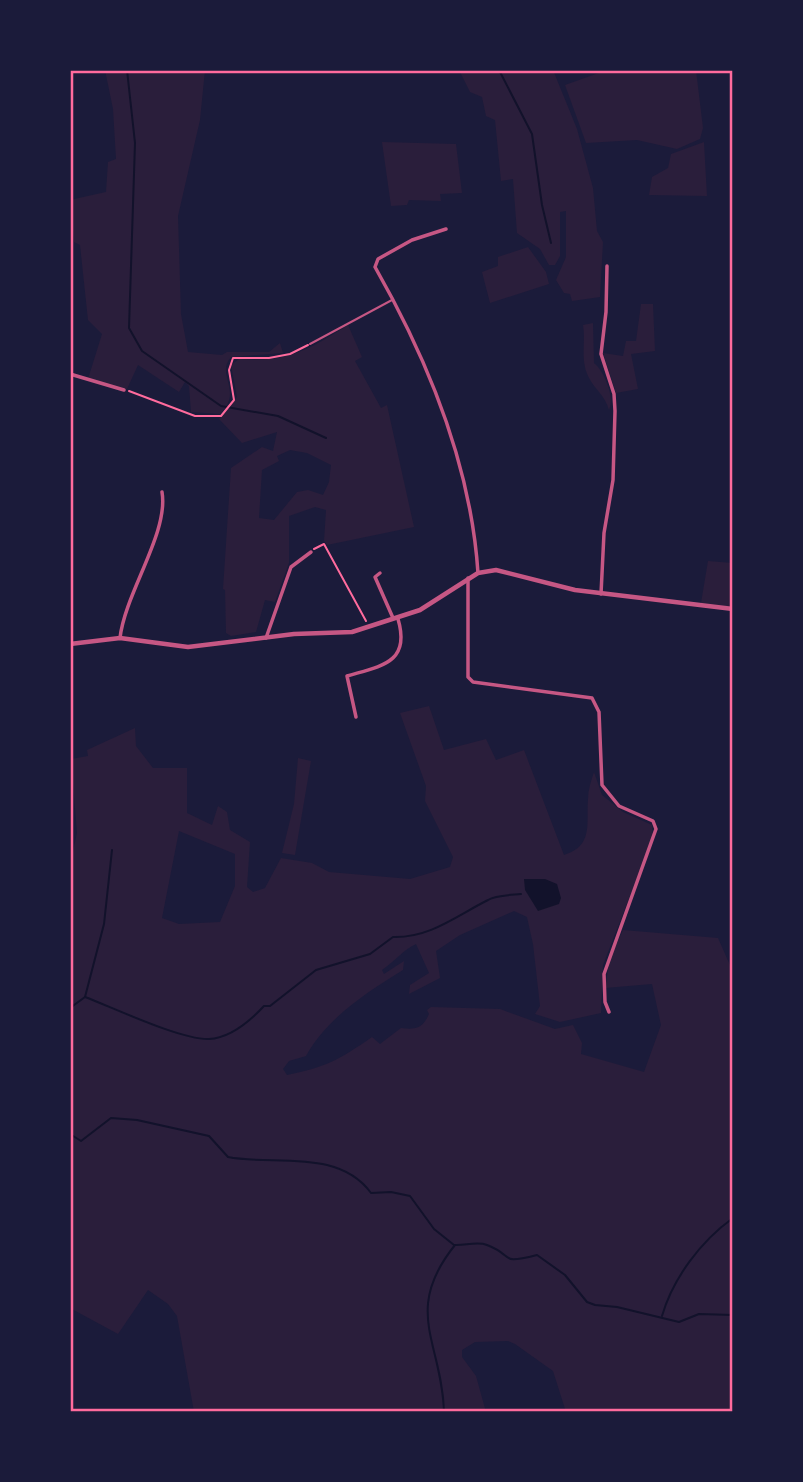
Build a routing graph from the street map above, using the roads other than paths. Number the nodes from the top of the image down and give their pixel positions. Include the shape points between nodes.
1 (446, 229) dead end
2 (607, 266) dead end
3 (392, 300) junction
4 (310, 344) road end
5 (70, 374) edge
6 (124, 390) road end
7 (162, 492) dead end
8 (311, 552) road end
9 (380, 573) dead end
10 (478, 573) junction
11 (468, 578) junction
12 (601, 594) junction
13 (733, 609) edge
14 (396, 619) junction
15 (120, 638) junction
16 (266, 638) junction
17 (70, 644) edge
18 (356, 717) dead end
19 (608, 1012) dead end

1 - 3 street via 412,240 378,259 375,267
2 - 12 street via 601,354 615,411
3 - 4 lane
3 - 10 street via 460,462 474,523
5 - 6 street
7 - 15 street via 164,503
8 - 16 street via 291,567
9 - 14 street via 376,578
10 - 11 street
10 - 12 street via 508,572
11 - 14 street via 428,607
11 - 19 street via 468,677 473,682 592,698 599,712 602,785 613,802 653,821 656,830 604,974
12 - 13 street
14 - 16 street via 341,634
14 - 18 street via 402,642 393,659 347,676
15 - 16 street via 177,647
15 - 17 street

